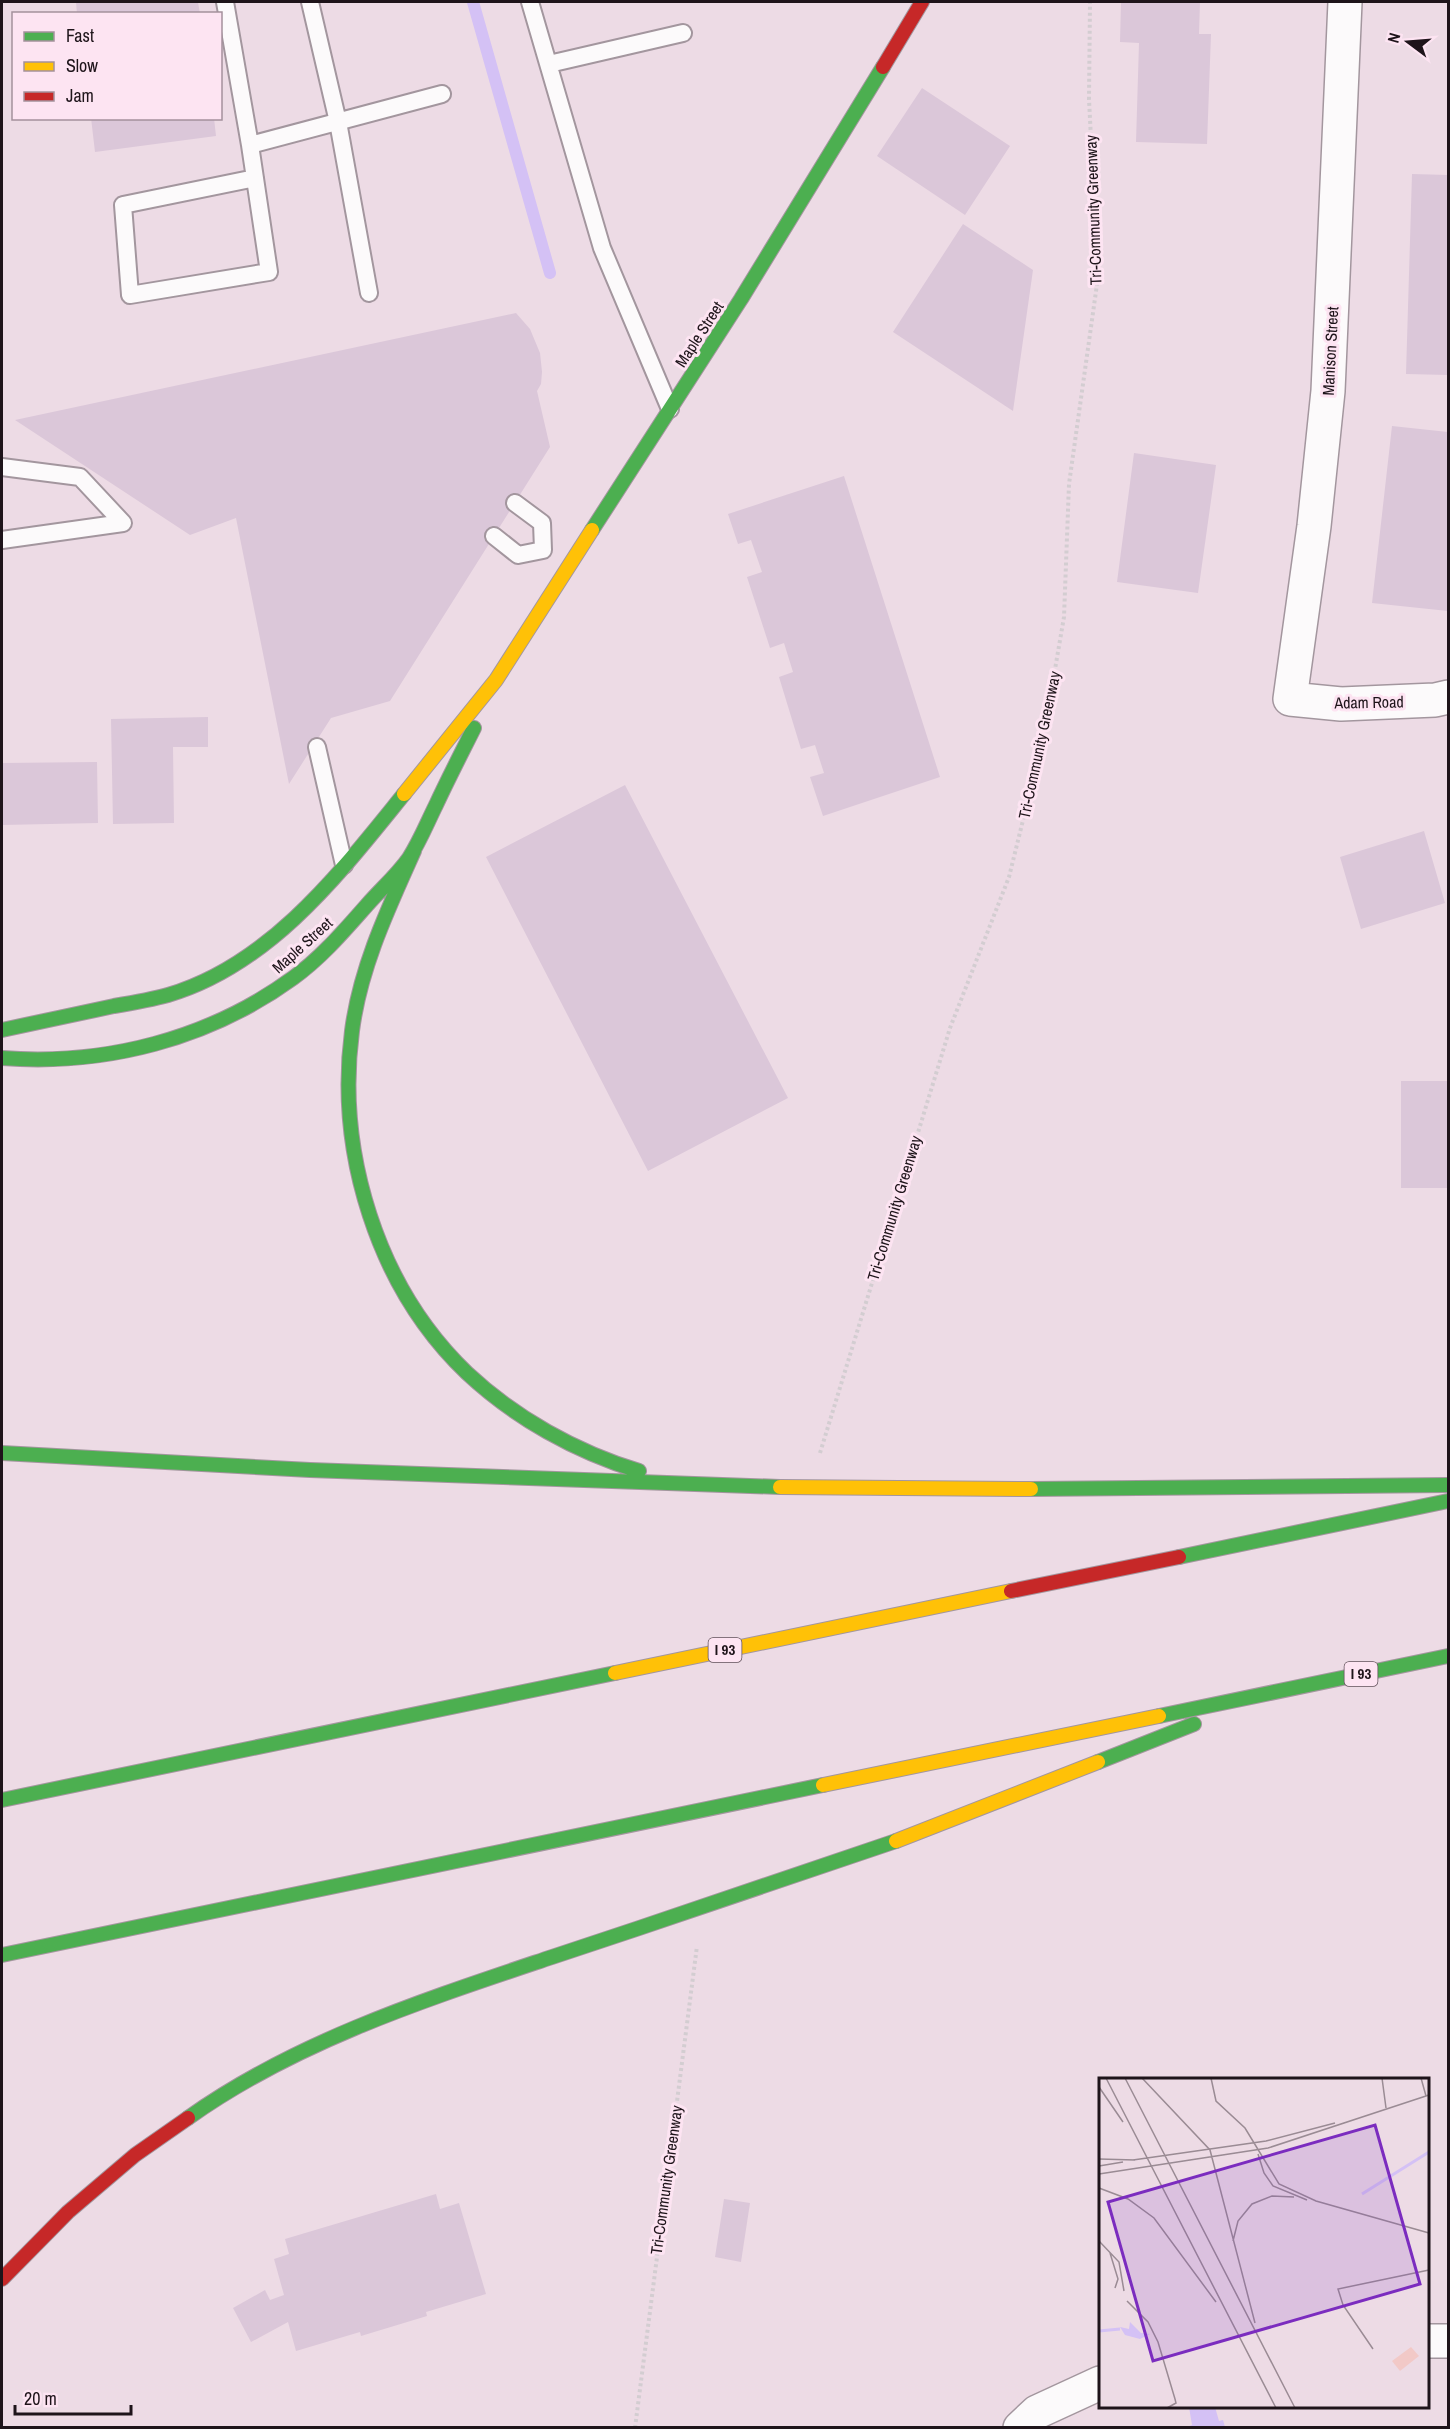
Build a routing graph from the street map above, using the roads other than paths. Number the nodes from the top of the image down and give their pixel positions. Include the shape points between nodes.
1 (225, 2) edge
2 (310, 2) edge
3 (530, 2) edge
4 (922, 2) edge
5 (1344, 2) edge
6 (683, 33) dead end
7 (549, 64) junction
8 (442, 94) dead end
9 (338, 122) junction
10 (250, 145) junction
11 (255, 178) junction
12 (369, 292) dead end
13 (670, 409) junction
14 (2, 467) edge
15 (514, 503) dead end
16 (494, 536) dead end
17 (2, 540) edge
18 (543, 550) junction
19 (569, 567) junction
20 (496, 680) junction
21 (1449, 697) edge
22 (1290, 699) joint
23 (317, 747) dead end
24 (414, 851) junction
25 (344, 865) junction
26 (2, 1030) edge
27 (2, 1058) edge
28 (2, 1453) edge
29 (729, 1484) junction
30 (1449, 1485) edge
31 (1449, 1501) edge
32 (1449, 1656) edge
33 (1273, 1692) junction
34 (2, 1800) edge
35 (2, 1955) edge
36 (2, 2279) edge
37 (1429, 2341) edge
38 (1449, 2341) edge
39 (1099, 2384) edge
40 (1020, 2427) edge

1 - 10 lane
2 - 9 lane
3 - 7 lane
4 - 13 main road, Maple Street
5 - 22 street, Manison Street via 1328,391
6 - 7 lane
7 - 13 lane via 602,248
8 - 9 lane
9 - 10 lane
9 - 12 lane
10 - 11 lane
11 - 11 lane via 123,205 130,295 269,272
13 - 19 main road, Maple Street
14 - 17 lane via 80,477 123,523
15 - 18 lane via 542,523
16 - 18 lane via 518,555
18 - 19 lane
19 - 20 main road, Maple Street
20 - 24 main road, Maple Street
20 - 25 main road, Maple Street
21 - 22 street, Adam Road via 1370,704
23 - 25 lane
24 - 27 main road, Maple Street via 321,954 265,998 220,1021 166,1041 103,1055 50,1060
24 - 29 main road via 361,981 348,1066 350,1141 358,1184 391,1268 422,1320 447,1352 476,1381 531,1421 569,1445 622,1466
25 - 26 main road, Maple Street via 282,930 241,961 206,980 168,995
28 - 29 main road via 310,1470
29 - 30 main road via 1074,1489
31 - 34 main road, I 93
32 - 33 main road, I 93
33 - 35 main road, I 93
33 - 36 main road via 924,1832 461,1988 281,2061 217,2097 135,2155 68,2212
37 - 38 street
39 - 40 street via 1037,2412

